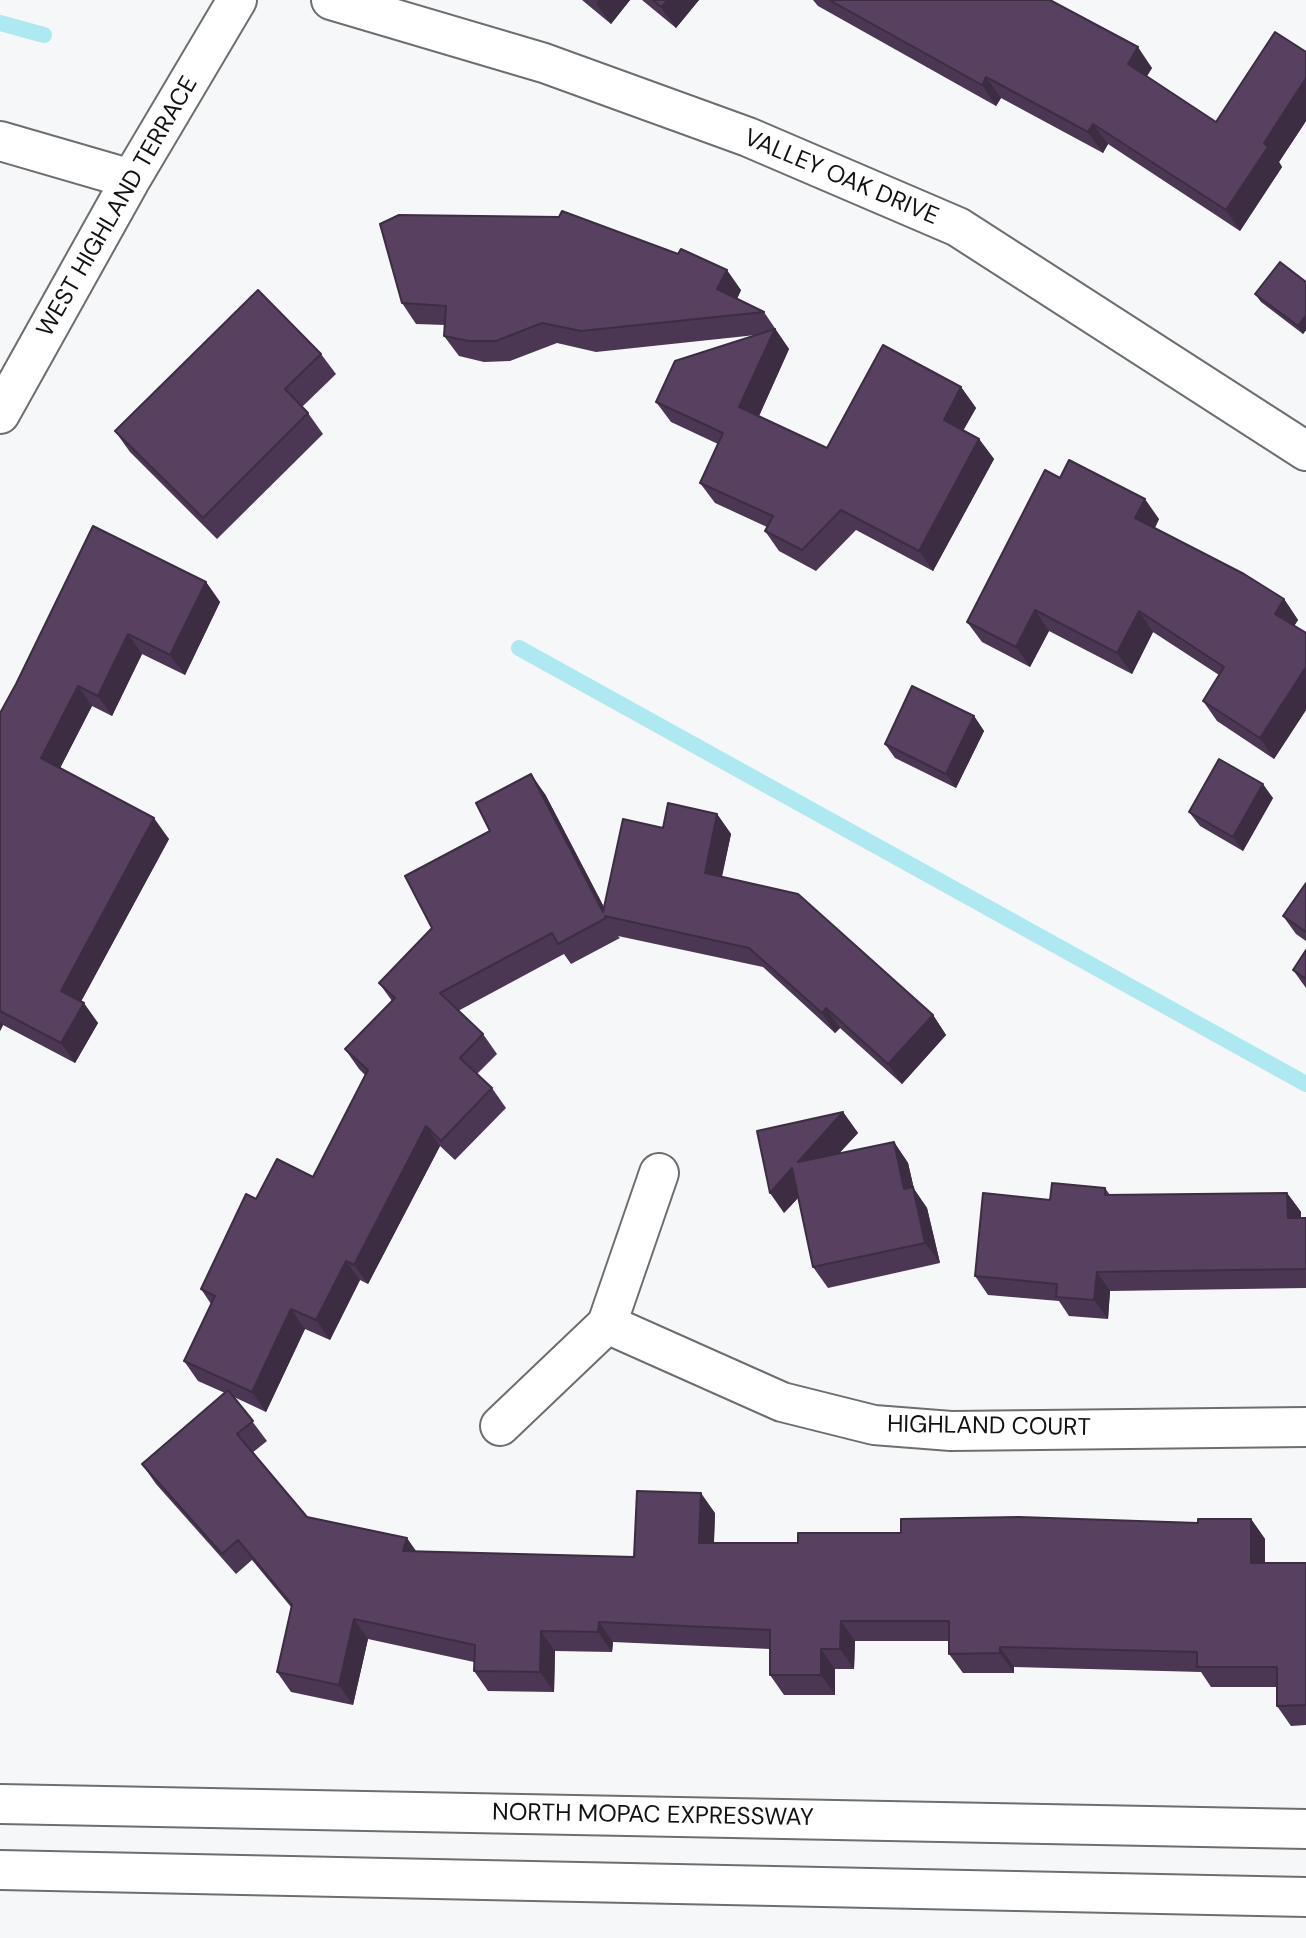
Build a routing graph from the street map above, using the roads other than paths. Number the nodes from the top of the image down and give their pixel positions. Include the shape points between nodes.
1 (237, 0) edge
2 (331, 0) edge
3 (0, 141) edge
4 (131, 179) junction
5 (0, 414) edge
6 (1306, 451) edge
7 (659, 1173) dead end
8 (607, 1324) junction
9 (500, 1426) dead end
10 (1306, 1427) edge
11 (0, 1804) edge
12 (1306, 1829) edge
13 (0, 1870) edge
14 (1306, 1897) edge

1 - 4 main road, WEST HIGHLAND TERRACE
2 - 6 main road, VALLEY OAK DRIVE via 557,68 748,137 958,226
3 - 4 main road
4 - 5 main road, WEST HIGHLAND TERRACE
7 - 8 main road
8 - 9 main road
8 - 10 main road, HIGHLAND COURT via 782,1402 874,1425 951,1432
11 - 12 main road, NORTH MOPAC EXPRESSWAY
13 - 14 main road

